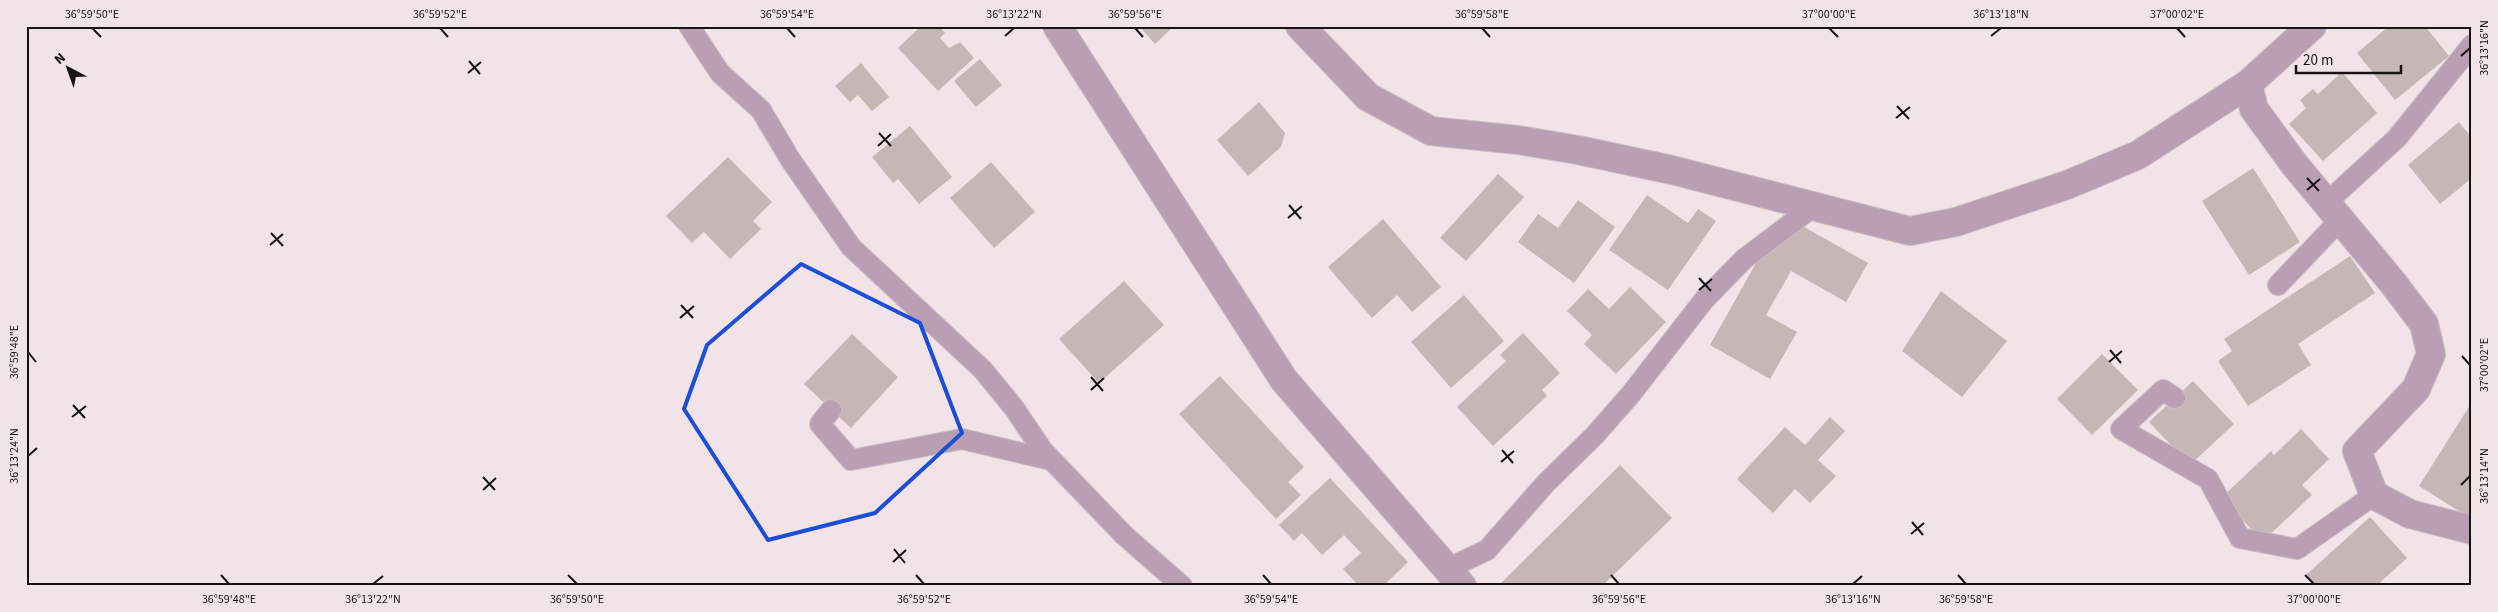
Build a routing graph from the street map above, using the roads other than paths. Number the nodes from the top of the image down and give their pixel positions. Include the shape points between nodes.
1 (689, 26) edge
2 (1057, 26) edge
3 (1300, 26) edge
4 (2312, 26) edge
5 (2472, 45) edge
6 (2248, 84) junction
7 (1813, 207) junction
8 (2332, 213) junction
9 (2278, 285) dead end
10 (2175, 398) dead end
11 (831, 410) dead end
12 (1051, 460) junction
13 (2374, 495) junction
14 (2472, 530) edge
15 (1454, 577) edge
16 (1182, 586) edge

1 - 12 lane via 720,73 761,110 790,159 851,247 983,370
2 - 15 street via 1284,380
3 - 7 street via 1368,97 1431,131 1578,150 1672,170
4 - 6 street
5 - 8 lane
6 - 7 street via 2138,155 2066,185 1956,222 1910,231
6 - 8 street via 2254,109
7 - 15 lane via 1744,259 1704,300 1595,435 1546,483 1487,550
8 - 9 lane
8 - 13 street via 2424,324 2431,354 2416,388 2357,452
10 - 13 lane via 2164,390 2121,429 2208,479 2240,538 2297,549
11 - 12 lane via 820,424 851,460 962,439
12 - 16 lane via 1124,535
13 - 14 street via 2410,514

